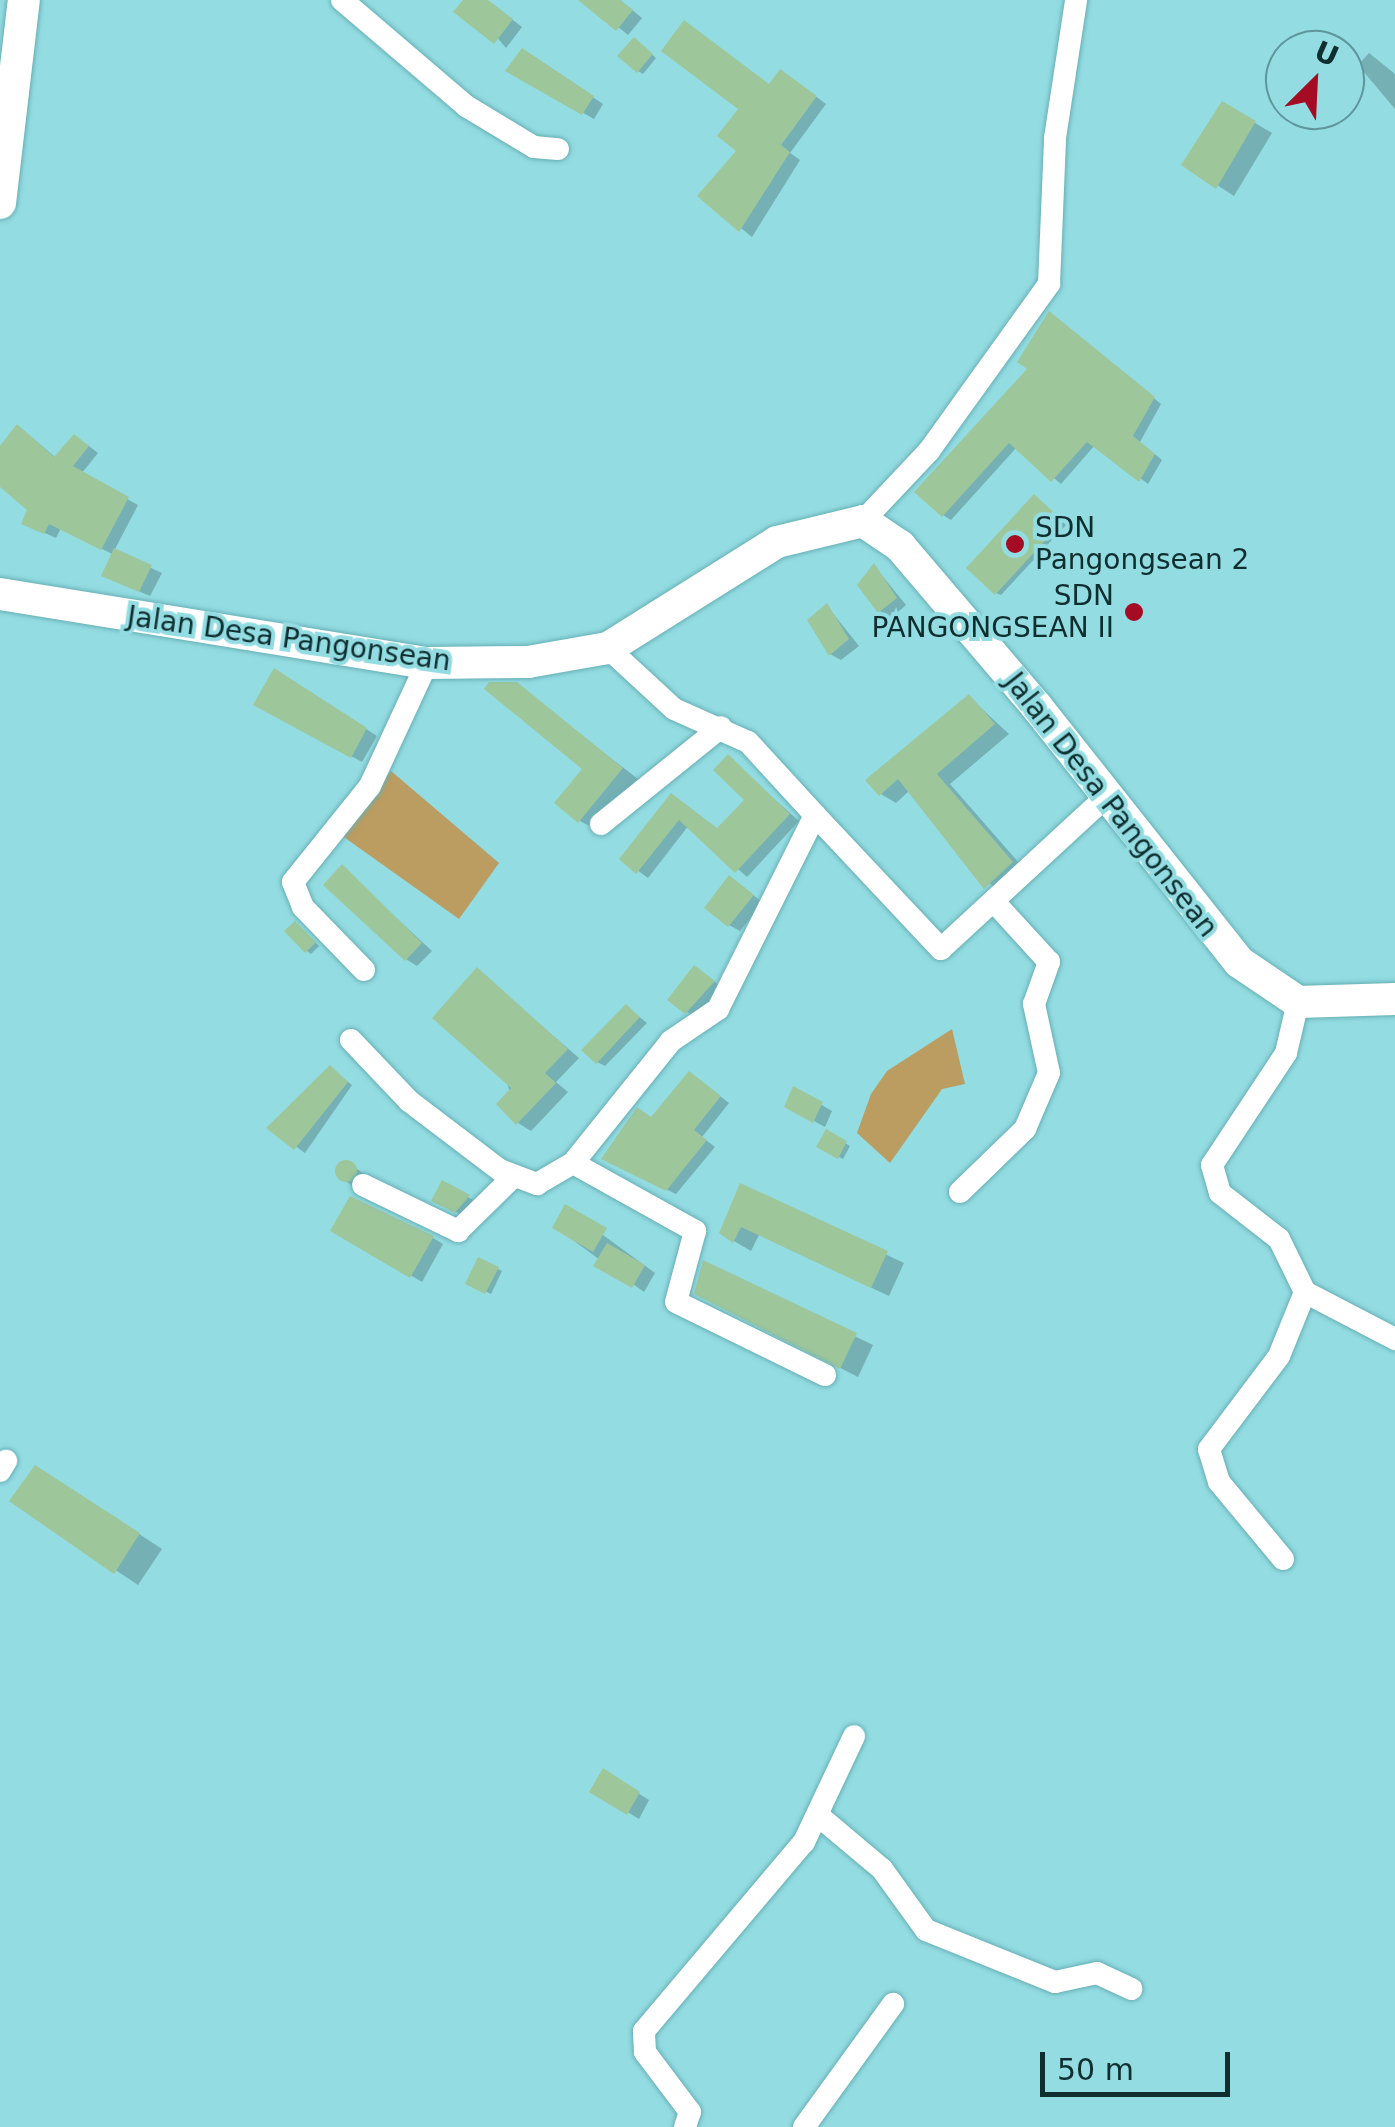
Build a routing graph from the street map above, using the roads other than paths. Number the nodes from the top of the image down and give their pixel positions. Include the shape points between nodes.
1 (24, 0) edge
2 (342, 0) edge
3 (1076, 0) edge
4 (558, 149) dead end
5 (0, 202) edge
6 (863, 521) junction
7 (0, 594) edge
8 (608, 648) junction
9 (428, 663) junction
10 (720, 727) junction
11 (1106, 796) junction
12 (816, 815) junction
13 (602, 824) dead end
14 (996, 904) junction
15 (364, 970) dead end
16 (1395, 1000) edge
17 (1298, 1002) junction
18 (352, 1040) dead end
19 (572, 1163) junction
20 (512, 1178) junction
21 (363, 1184) dead end
22 (960, 1192) dead end
23 (1306, 1292) junction
24 (1395, 1339) edge
25 (826, 1375) dead end
26 (1283, 1559) dead end
27 (854, 1736) dead end
28 (820, 1816) junction
29 (1132, 1989) dead end
30 (894, 2004) dead end
31 (693, 2122) edge
32 (804, 2127) edge

1 - 5 street
2 - 4 street via 466,106 534,146
3 - 6 street via 1055,138 1049,284 930,451
6 - 8 street, Jalan Desa Pangonsean via 777,542
6 - 11 street, Jalan Desa Pangonsean via 900,546
7 - 9 street, Jalan Desa Pangonsean
8 - 9 street, Jalan Desa Pangonsean via 528,662
8 - 10 street via 674,709
9 - 15 street via 370,786 293,882 303,907
10 - 12 street via 772,762
10 - 13 street
11 - 14 street
11 - 17 street, Jalan Desa Pangonsean via 1238,962
12 - 14 street via 941,949
12 - 19 street via 718,1009 633,1080
14 - 22 street via 1049,962 1034,1004 1049,1073 1024,1129
16 - 17 street
17 - 23 street via 1286,1053 1212,1166 1220,1192 1279,1238
18 - 20 street via 410,1101
19 - 20 street via 537,1184
19 - 25 street via 695,1232 676,1302
20 - 21 street via 458,1230
23 - 24 street
23 - 26 street via 1280,1356 1208,1449 1219,1482
27 - 28 street
28 - 29 street via 882,1869 926,1930 1055,1982 1097,1973
28 - 31 street via 753,1911 644,2031 645,2052
30 - 32 street

